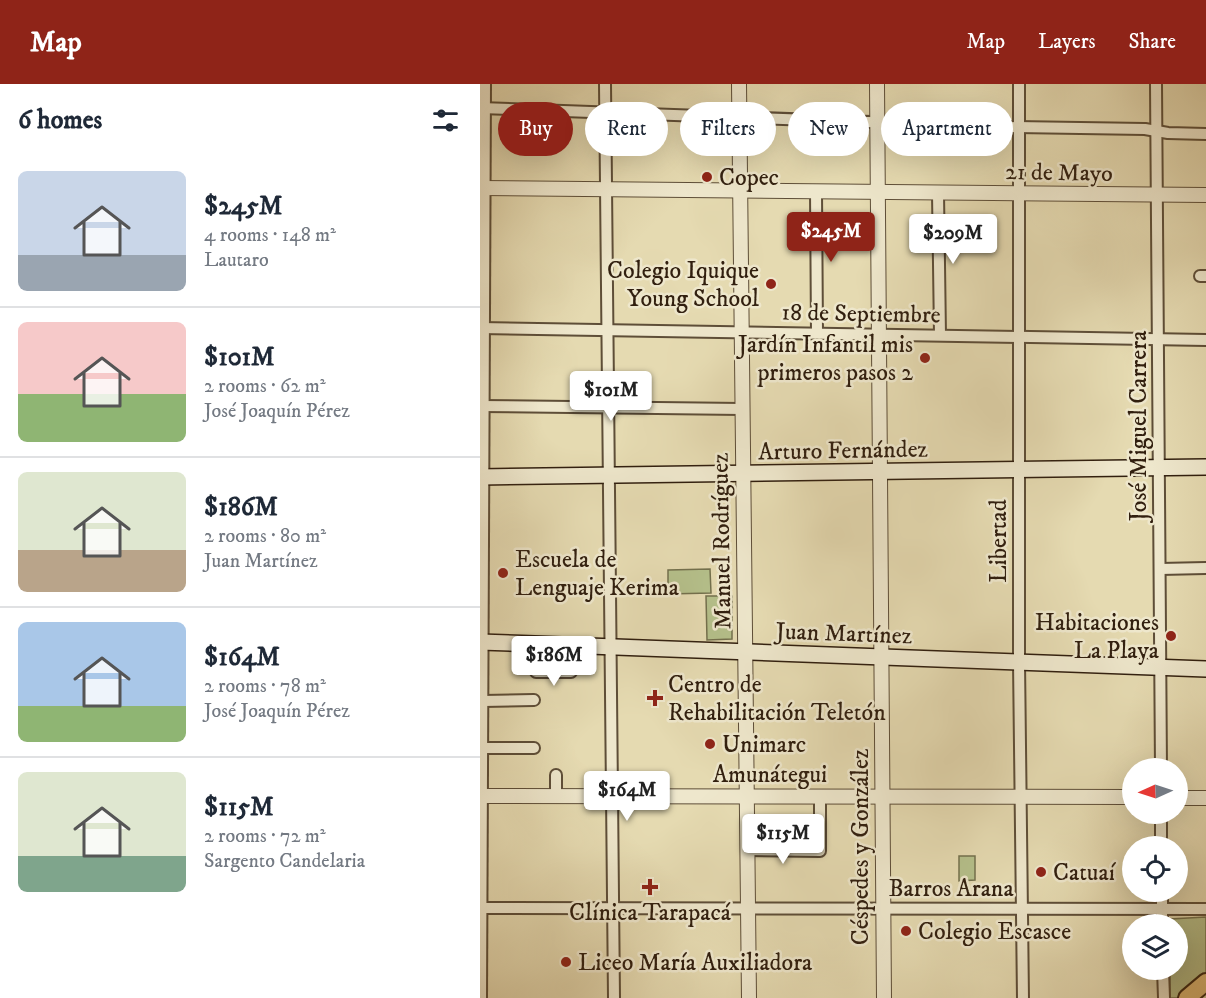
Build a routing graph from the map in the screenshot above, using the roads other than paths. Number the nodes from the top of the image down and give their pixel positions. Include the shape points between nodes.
1 (485, 84) edge
2 (605, 84) edge
3 (739, 84) edge
4 (877, 84) edge
5 (1018, 84) edge
6 (1156, 84) edge
7 (606, 102) edge
8 (740, 102) edge
9 (483, 108) edge
10 (585, 111) edge
11 (776, 118) edge
12 (877, 122) junction
13 (1019, 128) junction
14 (1157, 131) junction
15 (1206, 134) edge
16 (606, 156) edge
17 (740, 156) edge
18 (482, 188) edge
19 (606, 189) junction
20 (740, 190) junction
21 (816, 191) junction
22 (877, 192) junction
23 (938, 193) junction
24 (1018, 194) junction
25 (1157, 195) junction
26 (1206, 195) edge
27 (482, 328) edge
28 (608, 330) junction
29 (742, 332) junction
30 (817, 333) junction
31 (879, 334) junction
32 (940, 335) junction
33 (1019, 337) junction
34 (1158, 339) junction
35 (1206, 340) edge
36 (482, 406) edge
37 (609, 408) junction
38 (742, 409) junction
39 (1159, 468) junction
40 (1206, 468) edge
41 (1019, 470) junction
42 (880, 472) junction
43 (743, 473) junction
44 (610, 475) junction
45 (482, 477) edge
46 (1206, 567) edge
47 (1160, 569) junction
48 (481, 643) edge
49 (559, 645) junction
50 (612, 647) junction
51 (745, 652) junction
52 (881, 657) junction
53 (1019, 662) junction
54 (1160, 667) junction
55 (1206, 669) edge
56 (536, 672) dead end
57 (559, 672) junction
58 (571, 672) dead end
59 (534, 700) dead end
60 (483, 701) junction
61 (482, 748) junction
62 (534, 748) dead end
63 (1161, 758) edge
64 (556, 775) dead end
65 (481, 796) edge
66 (556, 796) junction
67 (613, 796) junction
68 (747, 796) junction
69 (820, 797) junction
70 (882, 797) junction
71 (1021, 797) junction
72 (1122, 797) edge
73 (1188, 798) edge
74 (1206, 798) edge
75 (747, 850) junction
76 (1162, 902) edge
77 (481, 908) edge
78 (614, 908) junction
79 (748, 908) junction
80 (883, 908) junction
81 (1022, 909) junction
82 (1162, 909) junction
83 (1206, 909) edge
84 (1162, 914) edge
85 (1163, 980) edge
86 (1206, 982) edge
87 (481, 998) edge
88 (614, 998) edge
89 (748, 998) edge
90 (884, 998) edge
91 (1023, 998) edge
92 (1164, 998) edge
93 (1187, 998) edge

1 - 9 street
2 - 7 street
3 - 8 street, Manuel Rodríguez
4 - 12 street, Céspedes y González
5 - 13 street, Libertad
6 - 14 street, José Miguel Carrera
9 - 10 street
9 - 18 street
11 - 12 street
12 - 13 street
12 - 22 street, Céspedes y González
13 - 14 street
13 - 24 street, Libertad
14 - 15 street
14 - 25 street, José Miguel Carrera
16 - 19 street
17 - 20 street, Manuel Rodríguez
18 - 19 street, 21 de Mayo
18 - 27 street
19 - 20 street, 21 de Mayo
19 - 28 street
20 - 21 street, 21 de Mayo
20 - 29 street, Manuel Rodríguez
21 - 22 street, 21 de Mayo
21 - 30 street
22 - 23 street, 21 de Mayo
22 - 31 street, Céspedes y González
23 - 24 street, 21 de Mayo
23 - 32 street
24 - 25 street, 21 de Mayo
24 - 33 street, Libertad
25 - 26 street, 21 de Mayo
25 - 34 street, José Miguel Carrera
27 - 28 street, 18 de Septiembre
27 - 36 street
28 - 29 street, 18 de Septiembre
28 - 37 street
29 - 30 street, 18 de Septiembre
29 - 38 street, Manuel Rodríguez
30 - 31 street, 18 de Septiembre
31 - 32 street, 18 de Septiembre
31 - 42 street, Céspedes y González
32 - 33 street, 18 de Septiembre
33 - 34 street, 18 de Septiembre
33 - 41 street, Libertad
34 - 35 street, 18 de Septiembre
34 - 39 street, José Miguel Carrera
36 - 37 street
36 - 45 street
37 - 38 street
37 - 44 street
38 - 43 street, Manuel Rodríguez
39 - 40 main road, Arturo Fernández
39 - 41 main road, Arturo Fernández
39 - 47 street, José Miguel Carrera
41 - 42 main road, Arturo Fernández
41 - 53 street, Libertad
42 - 43 main road, Arturo Fernández
42 - 52 street, Céspedes y González
43 - 44 main road, Arturo Fernández
43 - 51 street, Manuel Rodríguez
44 - 45 main road, Arturo Fernández
44 - 50 street
45 - 48 street
46 - 47 street
47 - 54 street, José Miguel Carrera
48 - 49 main road, Juan Martínez
48 - 60 street
49 - 50 main road, Juan Martínez
49 - 57 street
50 - 51 main road, Juan Martínez
50 - 67 street
51 - 52 main road, Juan Martínez
51 - 68 street, Manuel Rodríguez
52 - 53 main road, Juan Martínez
52 - 70 street, Céspedes y González
53 - 54 main road, Juan Martínez
53 - 71 street, Libertad
54 - 55 main road, Juan Martínez
54 - 63 street, José Miguel Carrera
56 - 57 street
57 - 58 street
59 - 60 street
60 - 61 street
61 - 62 street
61 - 65 street
64 - 66 street
65 - 66 street, Amunátegui
65 - 77 street
66 - 67 street, Amunátegui
67 - 68 street, Amunátegui
67 - 78 street
68 - 69 street, Amunátegui
68 - 75 street, Manuel Rodríguez
69 - 70 street, Amunátegui
69 - 75 street via 820,851
70 - 71 street, Amunátegui
70 - 80 street, Céspedes y González
71 - 72 street, Amunátegui
71 - 81 street, Libertad
73 - 74 street
75 - 79 street, Manuel Rodríguez
76 - 82 street
77 - 78 street, Barros Arana
77 - 87 street
78 - 79 street, Barros Arana
78 - 88 street
79 - 80 street, Barros Arana
79 - 89 street, Manuel Rodríguez
80 - 81 street, Barros Arana
80 - 90 street, Céspedes y González
81 - 82 street, Barros Arana
81 - 91 street, Libertad
82 - 83 street, Barros Arana
82 - 84 street
85 - 92 street
86 - 93 main road

